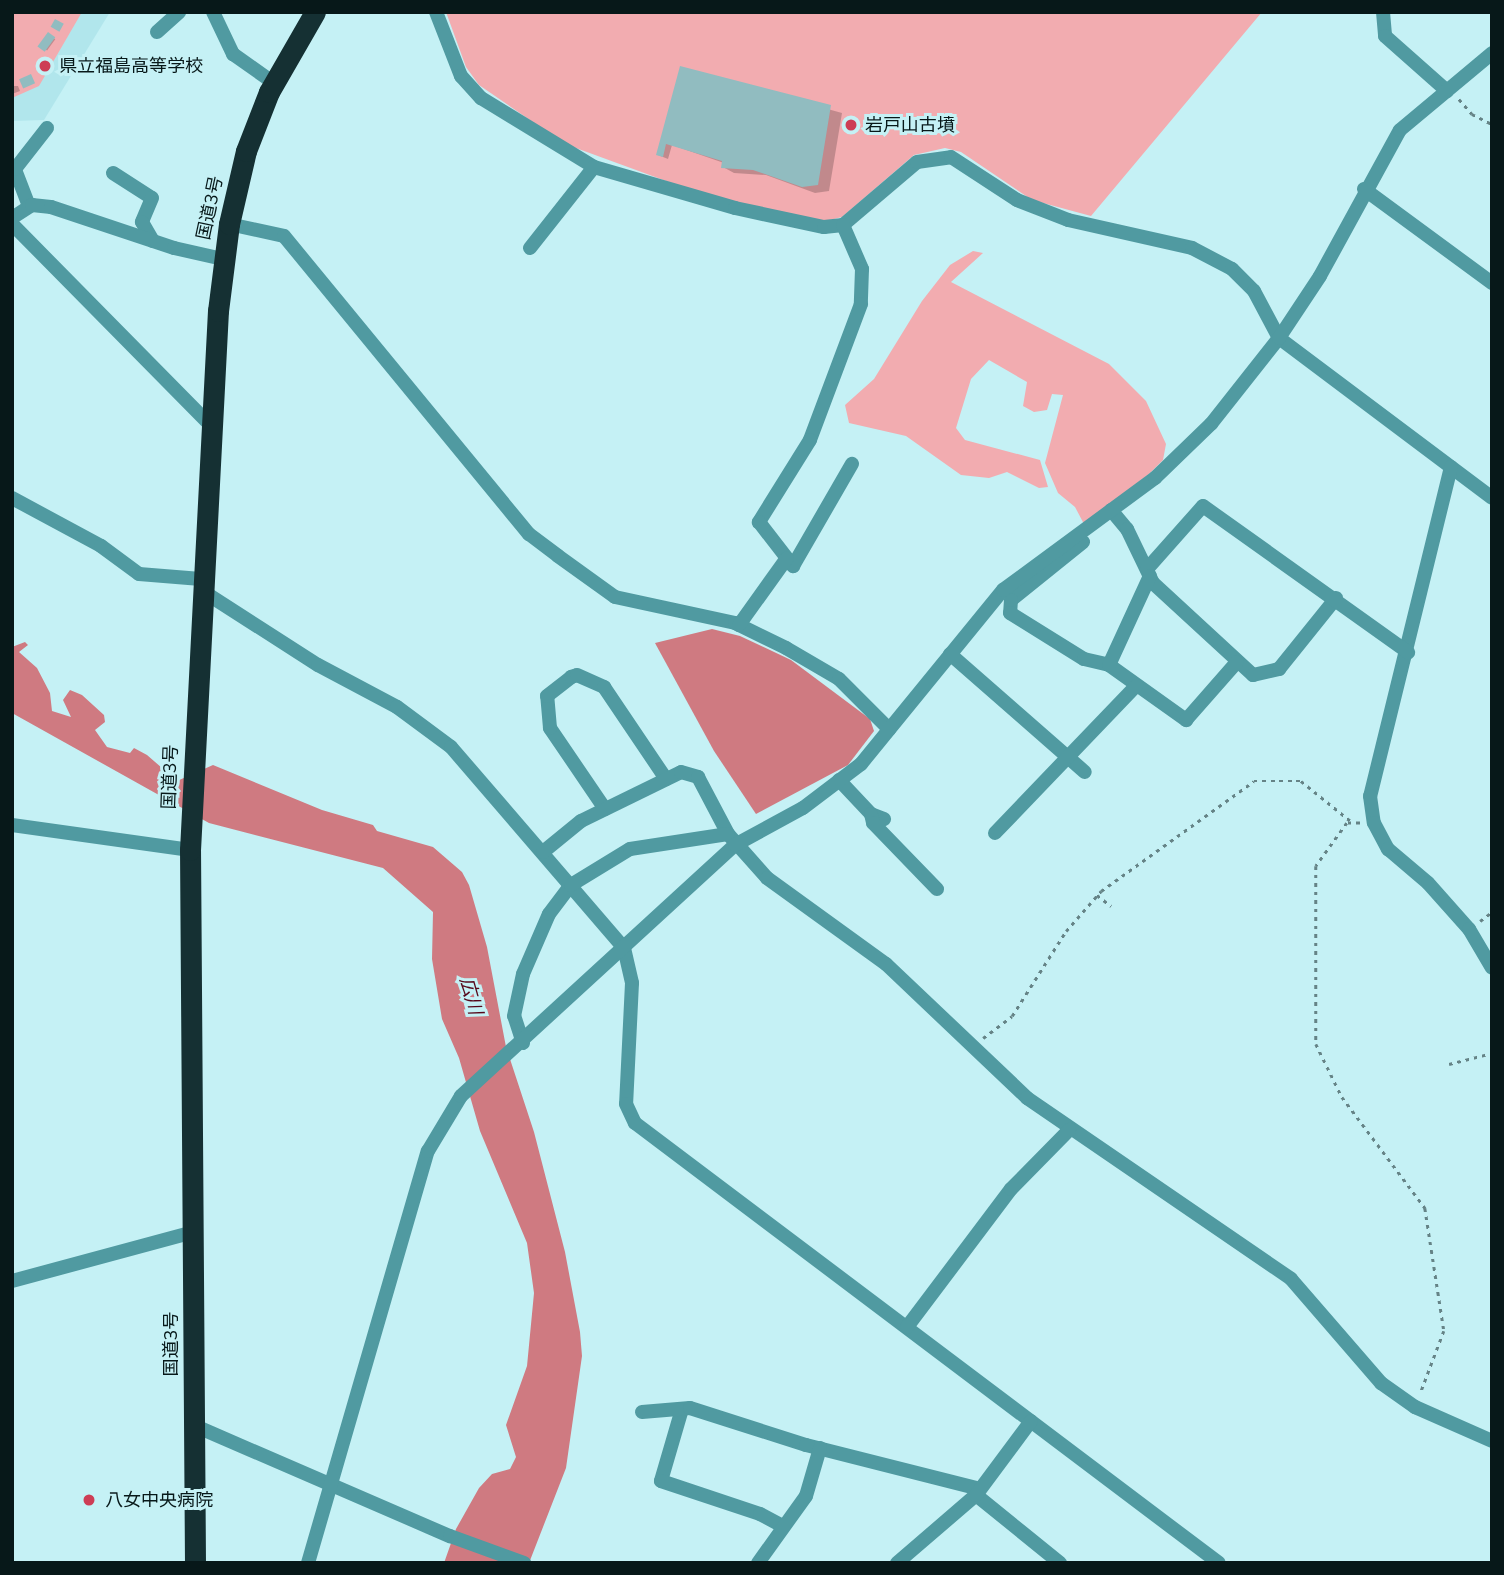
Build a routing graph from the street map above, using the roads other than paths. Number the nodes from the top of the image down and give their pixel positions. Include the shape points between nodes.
1 (178, 12) edge
2 (212, 12) edge
3 (314, 12) edge
4 (436, 12) edge
5 (1383, 12) edge
6 (157, 32) dead end
7 (1492, 53) edge
8 (274, 83) junction
9 (1449, 90) junction
10 (47, 128) dead end
11 (594, 167) junction
12 (113, 173) dead end
13 (1364, 190) junction
14 (29, 206) junction
15 (12, 218) edge
16 (12, 224) edge
17 (229, 224) junction
18 (843, 225) junction
19 (153, 241) junction
20 (530, 248) dead end
21 (223, 259) junction
22 (1492, 283) edge
23 (1279, 338) junction
24 (212, 427) junction
25 (852, 464) dead end
26 (1451, 467) junction
27 (12, 498) edge
28 (1492, 498) edge
29 (1111, 510) junction
30 (1085, 529) junction
31 (787, 558) junction
32 (1148, 573) junction
33 (201, 585) junction
34 (1336, 598) junction
35 (739, 625) junction
36 (1408, 652) junction
37 (950, 654) junction
38 (1237, 662) junction
39 (1109, 665) junction
40 (1136, 686) junction
41 (889, 729) junction
42 (1069, 757) junction
43 (1085, 772) dead end
44 (666, 779) junction
45 (839, 780) junction
46 (605, 809) junction
47 (12, 825) edge
48 (995, 833) dead end
49 (731, 840) junction
50 (190, 850) junction
51 (543, 852) junction
52 (571, 885) junction
53 (937, 889) dead end
54 (625, 948) junction
55 (1492, 968) edge
56 (519, 1046) junction
57 (1069, 1130) junction
58 (194, 1232) junction
59 (12, 1281) edge
60 (907, 1327) junction
61 (682, 1409) junction
62 (642, 1412) dead end
63 (1031, 1421) junction
64 (193, 1425) junction
65 (1492, 1441) edge
66 (820, 1448) junction
67 (328, 1483) junction
68 (978, 1492) junction
69 (783, 1526) junction
70 (195, 1563) edge
71 (308, 1563) edge
72 (524, 1563) edge
73 (758, 1563) edge
74 (897, 1563) edge
75 (1060, 1563) edge
76 (1219, 1563) edge

1 - 6 street
2 - 8 street via 233,54
3 - 8 highway, 国道3号
4 - 11 street via 461,76 481,98
5 - 9 street via 1385,36
7 - 9 street
8 - 17 highway, 国道3号 via 246,151
9 - 13 street via 1400,130
10 - 14 street via 15,169
11 - 18 street via 780,220
11 - 20 street
12 - 19 street via 152,198 142,222
13 - 22 street
13 - 23 street via 1320,276
14 - 15 street
14 - 19 street via 51,207
16 - 24 street
17 - 21 highway, 国道3号
17 - 35 street via 284,236 414,398 539,541 615,597
18 - 23 street via 917,162 951,157 1017,200 1068,220 1192,248 1232,268 1254,291
18 - 31 street via 862,269 861,304 810,440 759,522
19 - 21 street
21 - 24 highway, 国道3号
23 - 26 street
23 - 29 street via 1211,424 1155,478
24 - 33 highway, 国道3号
25 - 31 street via 793,566
26 - 28 street
26 - 36 street
27 - 33 street via 101,546 139,574
29 - 30 street
29 - 32 street via 1127,528
30 - 37 street via 1003,590
30 - 39 street via 1090,536 1011,600 1010,613 1084,659
31 - 35 street
32 - 34 street via 1203,506
32 - 38 street
32 - 39 street
33 - 50 highway, 国道3号
33 - 51 street via 318,665 397,706 451,747
34 - 36 street
34 - 38 street via 1279,670 1252,674
35 - 41 street via 839,678
36 - 55 street via 1370,796 1374,823 1388,849 1469,929
37 - 41 street
37 - 42 street
38 - 40 street via 1186,720
39 - 40 street
40 - 42 street
41 - 45 street via 861,764
42 - 43 street
42 - 48 street
44 - 46 street
44 - 46 street via 604,687 577,675 571,677 547,696 550,728
44 - 49 street via 681,772 698,777
45 - 49 street via 803,808
45 - 53 street via 878,816 873,823
46 - 51 street via 581,821
47 - 50 street
49 - 52 street via 630,849
49 - 54 street
49 - 57 street via 766,878 886,964
50 - 58 highway, 国道3号
51 - 52 street
52 - 54 street
52 - 56 street via 550,914 523,974 514,1016
54 - 56 street
54 - 60 street via 632,983 626,1104 635,1123
56 - 67 street via 461,1096 428,1151
57 - 60 street via 1011,1189
57 - 65 street via 1291,1279 1381,1383 1415,1407
58 - 59 street
58 - 64 highway, 国道3号
60 - 63 street
61 - 62 street
61 - 66 street
61 - 69 street via 661,1482
63 - 68 street
63 - 76 street
64 - 67 street
64 - 70 highway, 国道3号
66 - 68 street
66 - 69 street via 806,1496
67 - 71 street
67 - 72 street
68 - 74 street
68 - 75 street
69 - 73 street

